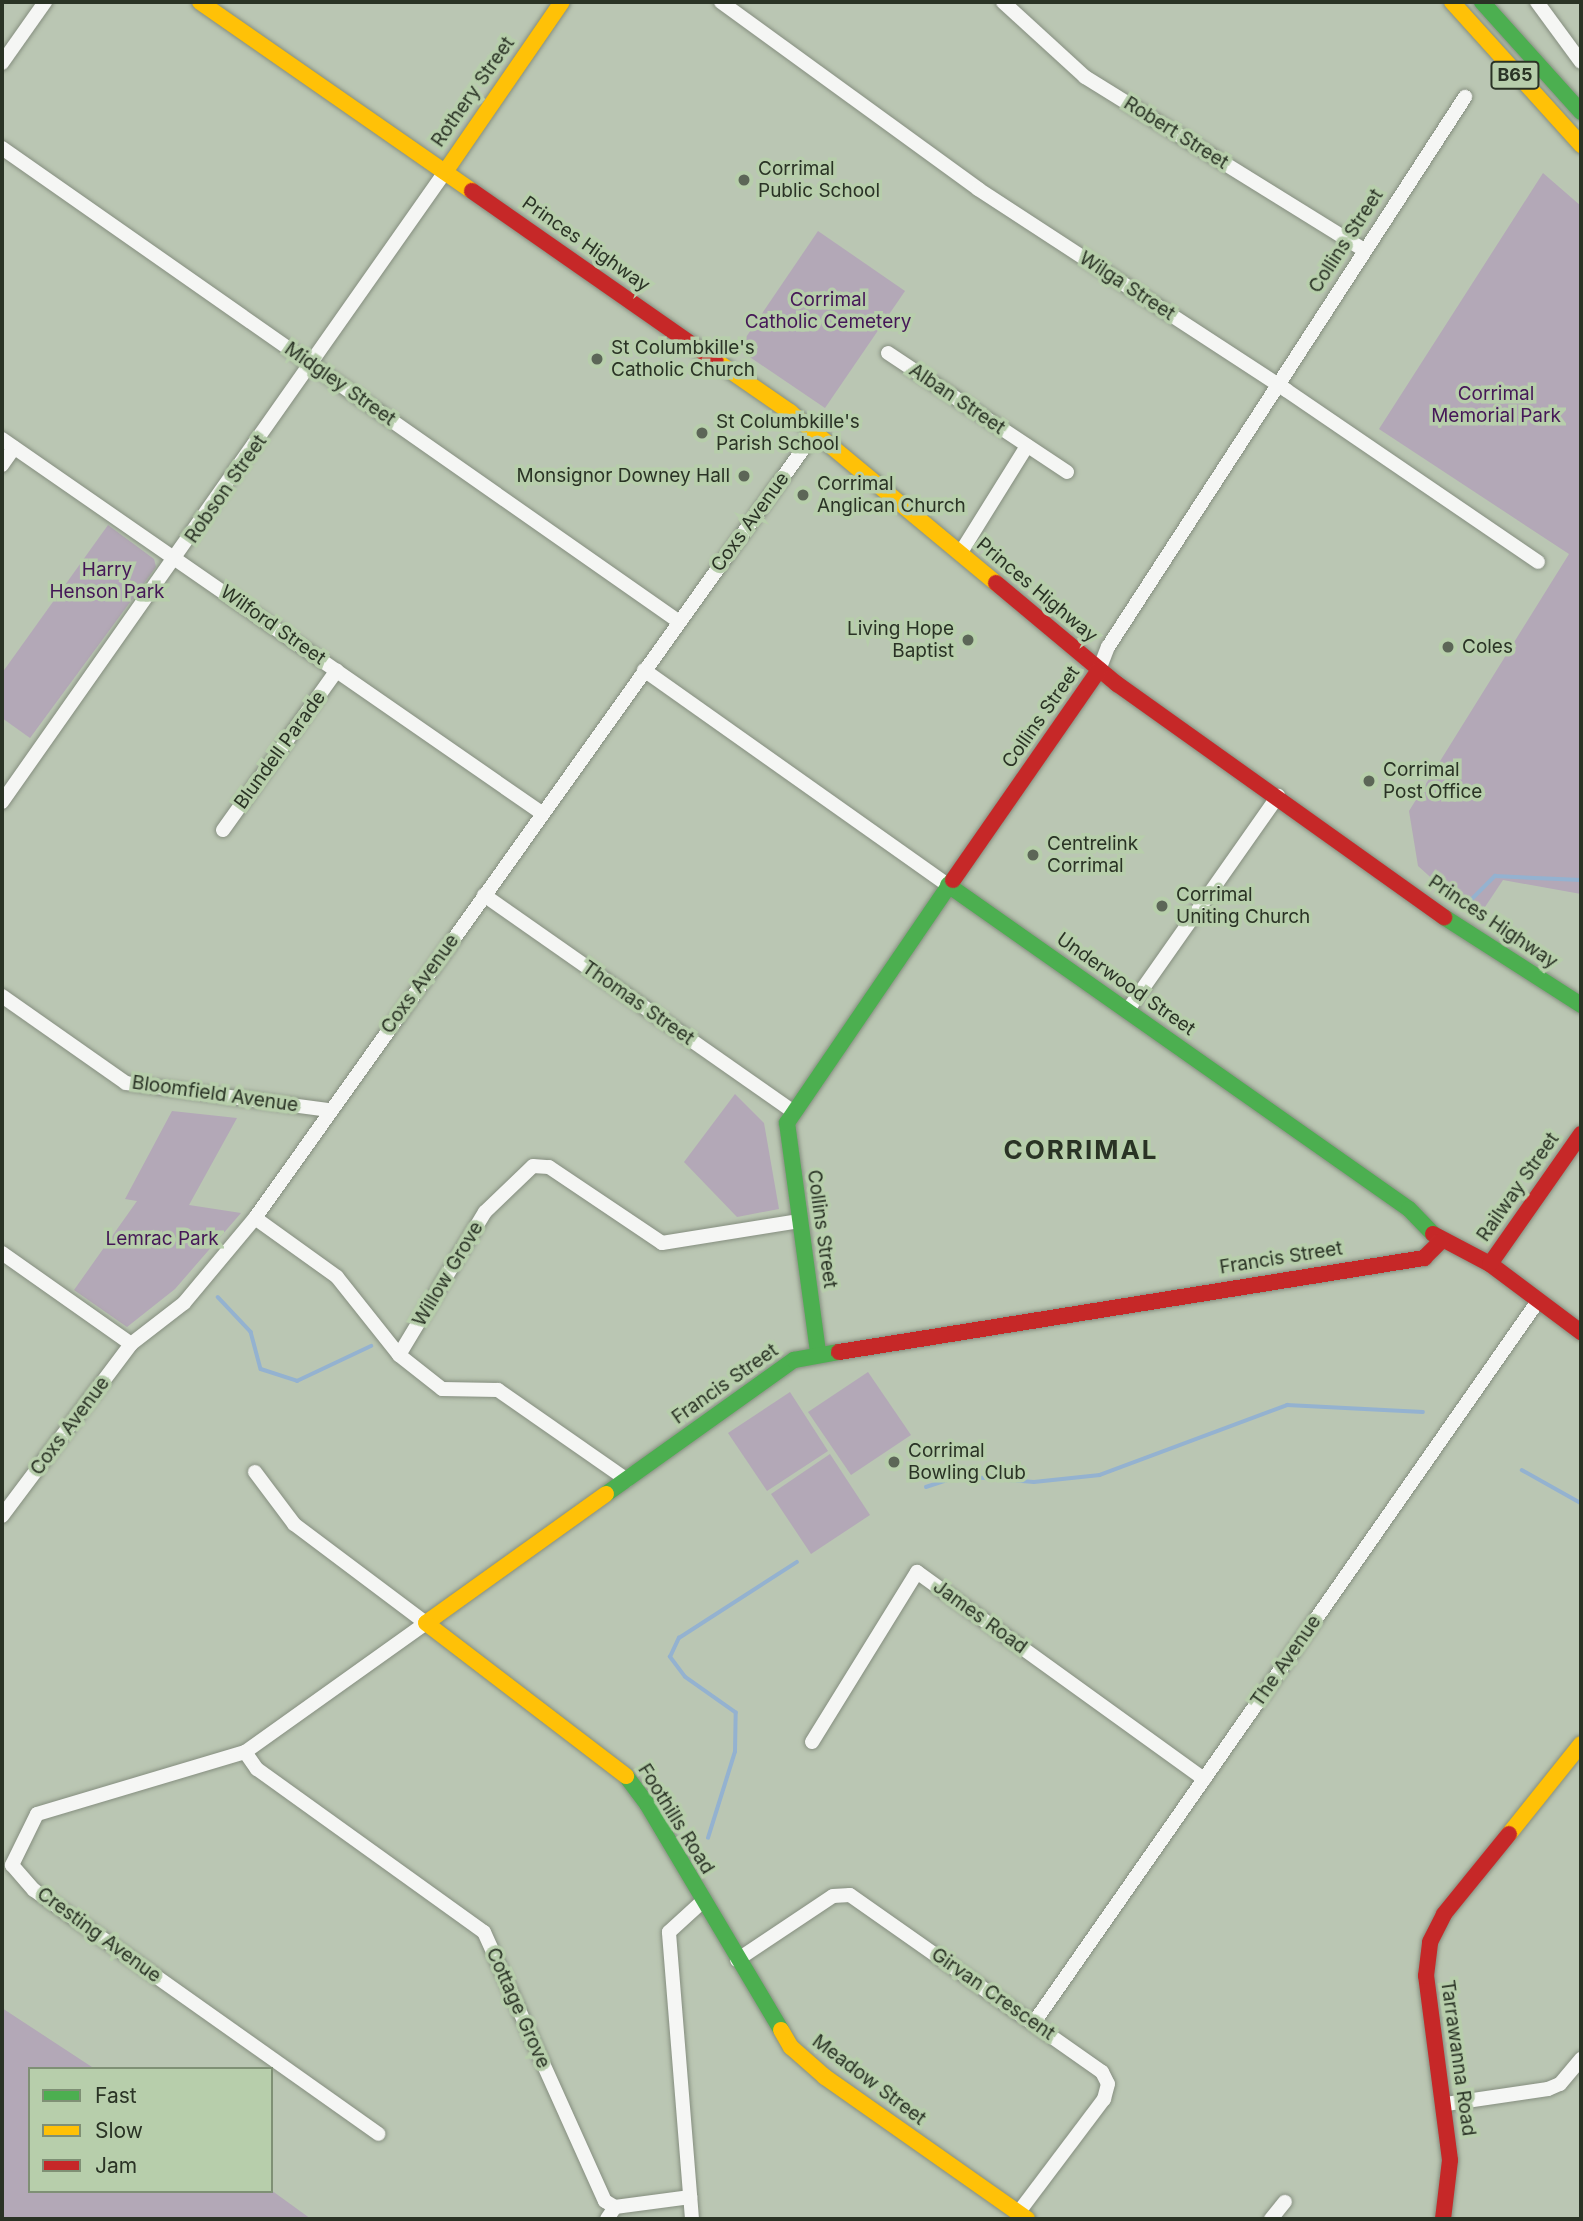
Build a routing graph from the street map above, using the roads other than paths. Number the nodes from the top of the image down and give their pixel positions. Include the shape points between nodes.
1 (45, 2) edge
2 (200, 2) edge
3 (562, 2) edge
4 (721, 2) edge
5 (1452, 2) edge
6 (1482, 2) edge
7 (1537, 2) edge
8 (1001, 3) edge
9 (2, 62) edge
10 (1581, 62) edge
11 (1465, 97) dead end
12 (1581, 112) edge
13 (1581, 145) edge
14 (2, 148) edge
15 (445, 172) junction
16 (1364, 250) junction
17 (888, 353) dead end
18 (313, 365) junction
19 (1278, 385) junction
20 (816, 431) junction
21 (2, 439) edge
22 (1027, 446) junction
23 (14, 448) junction
24 (2, 465) edge
25 (1066, 472) dead end
26 (961, 552) junction
27 (177, 558) junction
28 (1538, 562) dead end
29 (678, 621) junction
30 (337, 670) junction
31 (644, 670) junction
32 (1099, 670) junction
33 (1278, 796) junction
34 (2, 802) edge
35 (543, 814) junction
36 (223, 830) dead end
37 (948, 884) junction
38 (484, 895) junction
39 (2, 996) edge
40 (1581, 1005) edge
41 (1127, 1011) junction
42 (328, 1110) junction
43 (792, 1111) junction
44 (1581, 1134) edge
45 (254, 1217) junction
46 (799, 1221) junction
47 (1440, 1242) junction
48 (2, 1253) edge
49 (1490, 1264) junction
50 (1538, 1301) junction
51 (1581, 1332) edge
52 (131, 1344) junction
53 (818, 1352) junction
54 (399, 1355) junction
55 (255, 1472) dead end
56 (627, 1479) junction
57 (2, 1516) edge
58 (426, 1623) junction
59 (812, 1742) dead end
60 (1581, 1744) edge
61 (245, 1752) junction
62 (1204, 1779) junction
63 (7, 1867) edge
64 (703, 1901) junction
65 (737, 1960) junction
66 (1035, 2021) junction
67 (1581, 2059) edge
68 (1446, 2104) junction
69 (378, 2134) dead end
70 (690, 2197) junction
71 (1285, 2202) dead end
72 (611, 2213) edge
73 (1023, 2216) edge
74 (692, 2219) edge
75 (1271, 2219) edge
76 (1443, 2219) edge

1 - 9 street
2 - 15 street, Princes Highway
3 - 15 street, Rothery Street
4 - 19 street, Wilga Street via 978,189
5 - 13 street, B65
6 - 12 street, B65
7 - 10 street
8 - 16 street, Robert Street via 1085,77
11 - 16 street, Collins Street
14 - 18 street, Midgley Street
15 - 18 street, Robson Street
15 - 20 street, Princes Highway
16 - 19 street, Collins Street
17 - 22 street, Alban Street
18 - 27 street, Robson Street
18 - 29 street, Midgley Street
19 - 28 street, Wilga Street
19 - 32 street, Collins Street via 1108,647
20 - 26 street, Princes Highway
20 - 29 street, Coxs Avenue
21 - 23 street, Wilford Street
22 - 25 street, Alban Street
22 - 26 street, Alban Street
23 - 24 street
23 - 27 street, Wilford Street
26 - 32 street, Princes Highway
27 - 30 street, Wilford Street
27 - 34 street, Robson Street
29 - 31 street, Coxs Avenue
30 - 35 street, Wilford Street
30 - 36 street, Blundell Parade
31 - 35 street, Coxs Avenue
31 - 37 street, Underwood Street
32 - 33 street, Princes Highway
32 - 37 street, Collins Street
33 - 40 street, Princes Highway via 1465,932
33 - 41 street
35 - 38 street, Coxs Avenue
37 - 41 street, Underwood Street
37 - 43 street, Collins Street
38 - 42 street, Coxs Avenue
38 - 43 street, Thomas Street
39 - 42 street, Bloomfield Avenue via 126,1083
41 - 47 street, Underwood Street via 1409,1209
42 - 45 street, Coxs Avenue
43 - 46 street, Collins Street via 787,1124
44 - 49 street, Railway Street
45 - 52 street, Coxs Avenue via 184,1303
45 - 54 street via 337,1277
46 - 53 street, Collins Street
46 - 54 street, Willow Grove via 662,1243 549,1167 533,1167 485,1212
47 - 49 street, Underwood Street
47 - 53 street, Francis Street via 1424,1258
48 - 52 street
49 - 50 street, Underwood Street
50 - 51 street, Underwood Street
50 - 62 street, The Avenue
52 - 57 street, Coxs Avenue
53 - 56 street, Francis Street via 794,1360
54 - 56 street via 442,1389 498,1390
55 - 58 street, Foothills Road via 294,1524
56 - 58 street, Francis Street
58 - 61 street, Francis Street
58 - 64 street, Foothills Road via 618,1766 647,1804
59 - 62 street, James Road via 917,1572
60 - 68 street, Tarrawanna Road via 1444,1914 1430,1942 1426,1976
61 - 63 street, Cresting Avenue via 37,1814
61 - 72 street, Cottage Grove via 257,1769 484,1932
62 - 66 street, The Avenue
63 - 69 street, Cresting Avenue
64 - 65 street, Meadow Street
64 - 70 street, Foothills Road via 668,1932
65 - 66 street, Girvan Crescent via 834,1896 850,1895
65 - 73 street, Meadow Street via 791,2047 825,2077
66 - 73 street, Girvan Crescent via 1102,2072 1108,2084 1104,2099
67 - 68 street via 1560,2084 1548,2089
68 - 76 street, Tarrawanna Road via 1450,2160
70 - 72 street, Cottage Grove
70 - 74 street, Foothills Road
71 - 75 street

